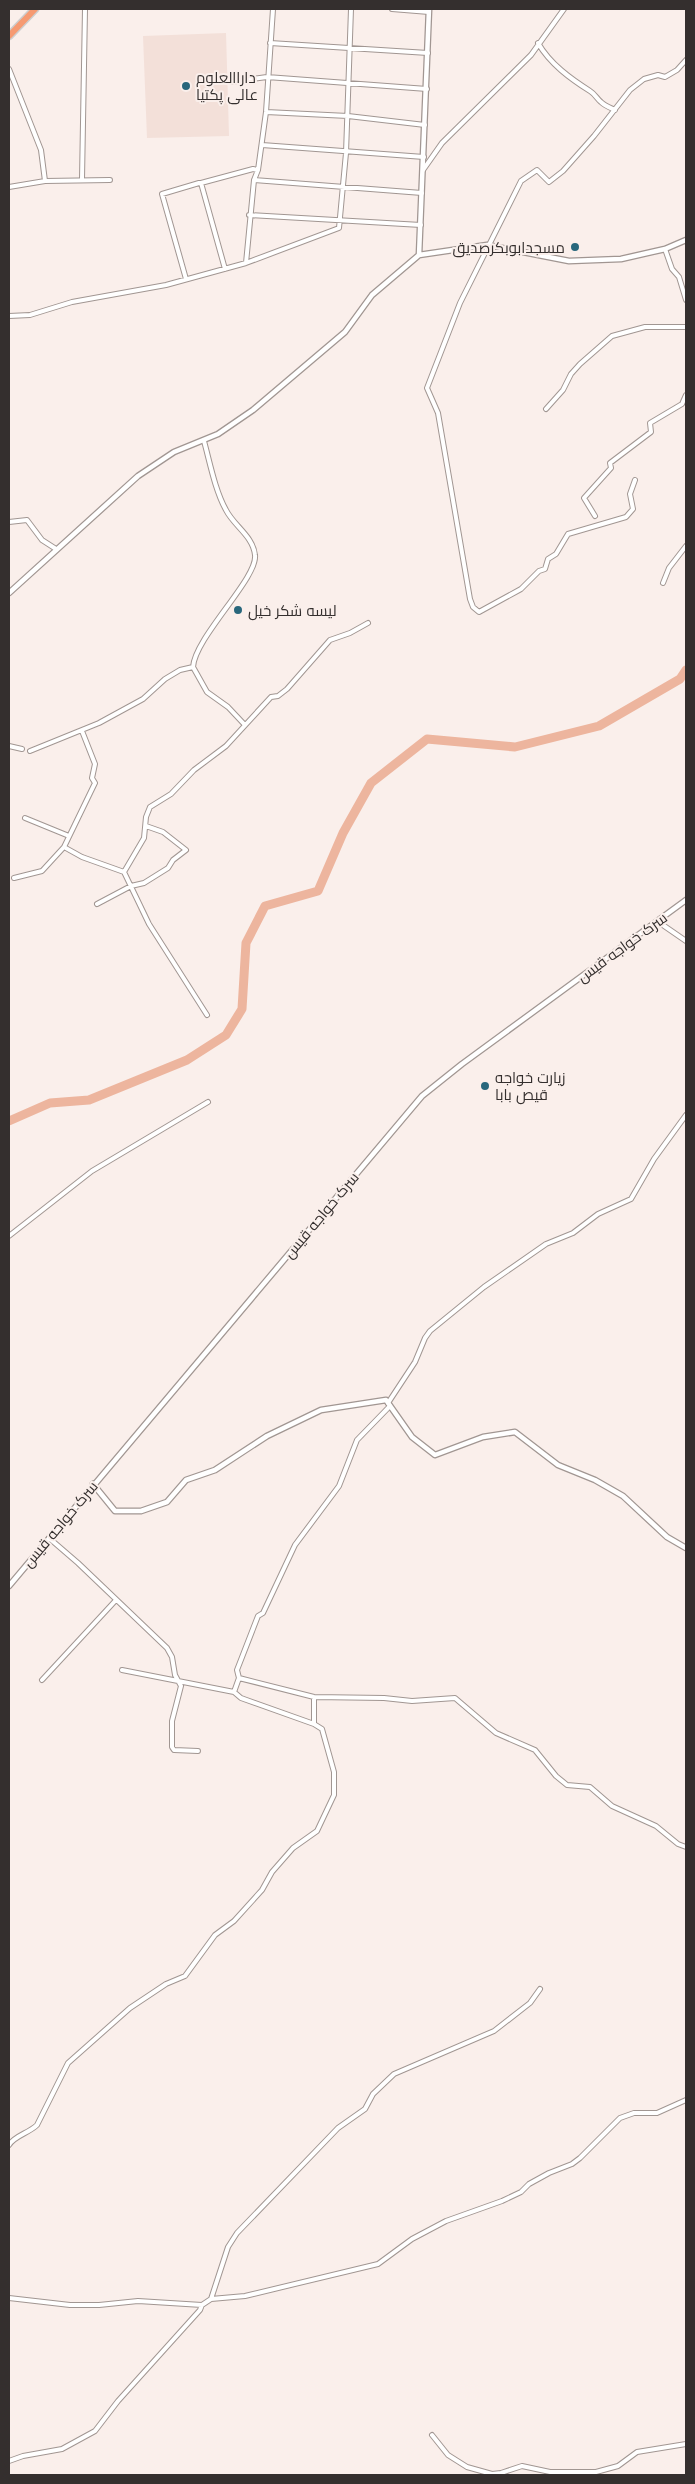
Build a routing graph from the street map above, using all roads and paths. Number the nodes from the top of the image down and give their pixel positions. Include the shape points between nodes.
1 (35, 9) edge
2 (84, 9) edge
3 (273, 9) edge
4 (351, 9) edge
5 (392, 9) edge
6 (564, 9) edge
7 (429, 10) edge
8 (9, 36) edge
9 (270, 43) junction
10 (538, 43) junction
11 (349, 48) junction
12 (428, 53) junction
13 (686, 60) edge
14 (9, 69) edge
15 (267, 77) junction
16 (231, 82) dead end
17 (349, 83) junction
18 (427, 88) junction
19 (615, 110) junction
20 (266, 112) junction
21 (348, 116) junction
22 (425, 125) junction
23 (262, 145) junction
24 (346, 153) junction
25 (424, 157) junction
26 (258, 170) junction
27 (423, 170) junction
28 (82, 179) junction
29 (110, 180) dead end
30 (254, 180) junction
31 (45, 181) junction
32 (202, 183) junction
33 (344, 186) junction
34 (9, 187) edge
35 (422, 193) junction
36 (249, 215) junction
37 (341, 220) junction
38 (421, 226) junction
39 (686, 240) edge
40 (487, 245) junction
41 (665, 249) junction
42 (419, 255) junction
43 (246, 263) junction
44 (226, 269) junction
45 (186, 279) junction
46 (686, 300) edge
47 (9, 316) edge
48 (686, 327) edge
49 (686, 395) edge
50 (546, 409) dead end
51 (204, 441) junction
52 (635, 480) dead end
53 (595, 516) dead end
54 (9, 522) edge
55 (686, 546) edge
56 (56, 549) junction
57 (663, 583) dead end
58 (9, 593) edge
59 (368, 623) dead end
60 (193, 667) junction
61 (244, 724) junction
62 (82, 731) junction
63 (9, 746) edge
64 (22, 749) dead end
65 (30, 751) dead end
66 (25, 818) dead end
67 (146, 826) junction
68 (69, 836) junction
69 (64, 847) junction
70 (124, 872) junction
71 (14, 878) dead end
72 (132, 886) junction
73 (686, 900) edge
74 (97, 904) dead end
75 (657, 921) junction
76 (686, 942) edge
77 (207, 1015) dead end
78 (208, 1102) dead end
79 (686, 1115) edge
80 (9, 1236) edge
81 (389, 1404) junction
82 (93, 1484) junction
83 (48, 1538) junction
84 (686, 1548) edge
85 (9, 1586) edge
86 (116, 1600) junction
87 (122, 1670) dead end
88 (240, 1678) junction
89 (42, 1680) dead end
90 (179, 1680) junction
91 (234, 1692) junction
92 (314, 1698) junction
93 (314, 1724) junction
94 (198, 1751) dead end
95 (686, 1847) edge
96 (540, 1989) dead end
97 (686, 2100) edge
98 (9, 2145) edge
99 (9, 2298) edge
100 (211, 2299) junction
101 (202, 2305) junction
102 (432, 2436) dead end
103 (686, 2444) edge
104 (9, 2461) edge
105 (595, 2474) edge

1 - 8 highway
2 - 28 street
3 - 9 street
4 - 11 street
5 - 7 street
6 - 10 street
7 - 12 street
9 - 11 street
9 - 15 street
10 - 19 street via 558,68
10 - 27 street via 520,68 442,143
11 - 12 street
11 - 17 street
12 - 18 street
13 - 19 street via 665,77 644,80 630,90
14 - 31 street via 41,150
15 - 16 street
15 - 17 street
15 - 20 street
17 - 18 street
17 - 21 street
18 - 22 street
19 - 40 street via 563,171 549,182 538,170 521,181
20 - 21 street
20 - 23 street
21 - 22 street
21 - 24 street
22 - 25 street
23 - 24 street
23 - 26 street
24 - 25 street
24 - 33 street
25 - 27 street
26 - 30 street
26 - 32 street
27 - 35 street
28 - 29 street
28 - 31 street
30 - 33 street
30 - 36 street
31 - 34 street
32 - 44 street
32 - 45 street via 162,194
33 - 35 street
33 - 37 street
35 - 38 street
36 - 37 street
36 - 43 street
37 - 38 street
37 - 43 street via 339,228 330,233
38 - 42 street
39 - 41 street
40 - 41 street via 568,261 621,259
40 - 42 street
40 - 52 street via 460,303 428,388 438,413 472,607 478,612 521,589 545,569 548,558 556,554 568,534 626,517 633,509 630,494
41 - 46 street
42 - 51 street via 372,295 345,332 253,410
43 - 44 street
44 - 45 street
45 - 47 street via 72,302 30,315
48 - 50 street via 645,327 612,336 580,364
49 - 53 street via 682,404 650,423 651,432 610,463 612,468 584,498
51 - 56 street via 174,452 138,476
51 - 60 street via 225,509 252,545 255,561 194,657
54 - 56 street via 26,520 42,540
55 - 57 street via 669,568
56 - 58 street
59 - 61 street via 330,640 287,689 271,697
60 - 61 street via 208,692
60 - 62 street via 180,670 143,699
61 - 67 street via 226,746 194,770 171,794 150,807
62 - 65 street
62 - 68 street via 94,764 92,778 95,783
63 - 64 street
66 - 68 street
67 - 70 street via 144,838
67 - 72 street via 163,832 186,850 168,868 144,883
68 - 69 street
69 - 70 street
69 - 71 street via 42,871
70 - 72 street
72 - 74 street
72 - 77 street via 149,924
73 - 75 street, سرک خواجه قیس
75 - 76 street
75 - 82 street, سرک خواجه قیس via 422,1096
78 - 80 street via 92,1171
79 - 81 street via 654,1159 631,1199 598,1214 573,1233 546,1244 484,1287 430,1331
81 - 82 street via 386,1400 321,1410 267,1436 215,1470 186,1480 167,1502 141,1511 115,1511
81 - 84 street via 412,1436 435,1455 482,1437 515,1432 558,1465 623,1496 667,1537
81 - 88 street via 357,1440 338,1486 296,1545 263,1613 258,1616 237,1670
82 - 83 street, سرک خواجه قیس
83 - 85 street, سرک خواجه قیس
83 - 86 street
86 - 89 street
86 - 90 street via 167,1648
87 - 90 street
88 - 91 street
88 - 92 street
90 - 91 street
90 - 94 street via 181,1686 172,1721 172,1747 174,1750
91 - 93 street via 241,1698
92 - 93 street
92 - 95 street via 412,1701 455,1698 496,1733 535,1750 556,1776 567,1784 590,1787 612,1806 656,1826
93 - 98 street via 322,1730 334,1772 334,1796 317,1831 293,1848 272,1872 262,1890 234,1921 215,1935 185,1976 166,1984 130,2008 68,2063 37,2125
96 - 100 street via 530,2003 494,2031 394,2074 373,2094 365,2109 338,2128 237,2233 228,2248
97 - 100 street via 657,2113 634,2113 620,2118 572,2164 549,2173 502,2201 446,2221 412,2239 378,2264 245,2296
99 - 101 street via 70,2305 138,2301
100 - 101 street
101 - 104 street via 95,2431 62,2449
102 - 105 street via 448,2455 460,2463 492,2474 522,2466 550,2472
103 - 105 street via 637,2452 618,2466

